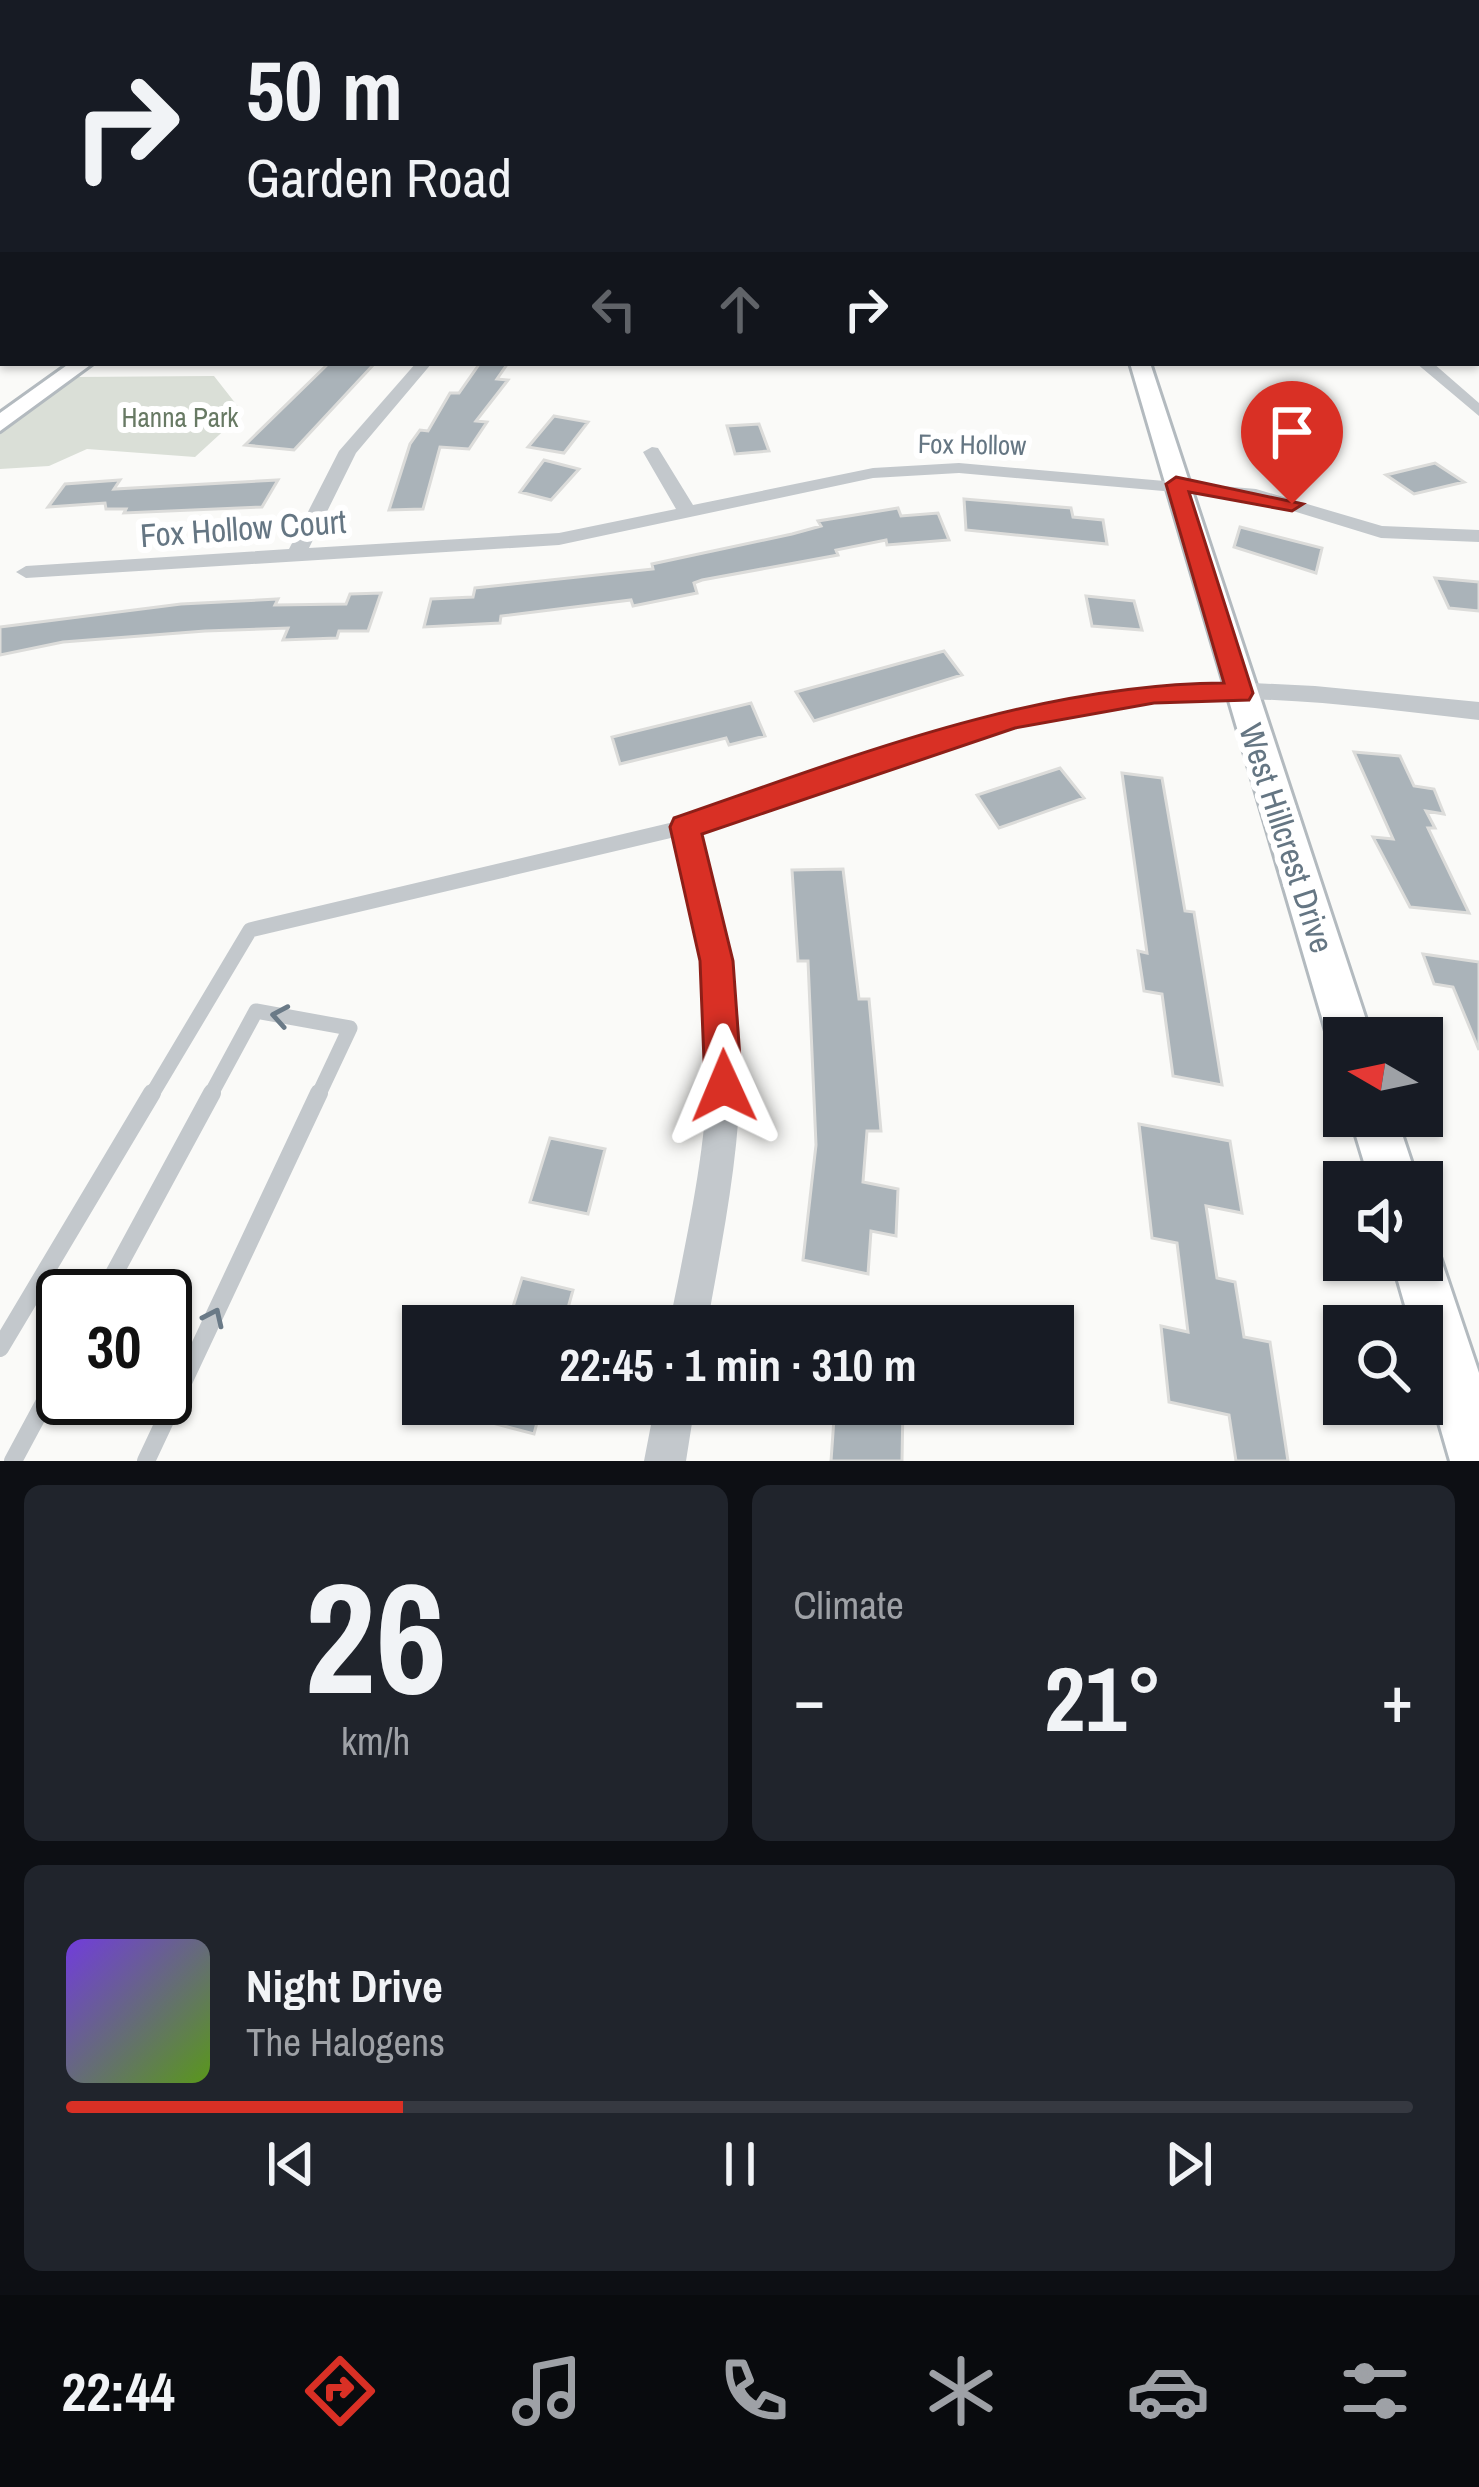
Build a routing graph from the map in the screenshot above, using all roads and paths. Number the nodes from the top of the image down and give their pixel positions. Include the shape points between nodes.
1 (79, 366) edge
2 (421, 366) edge
3 (1141, 366) edge
4 (1427, 366) edge
5 (1479, 411) edge
6 (0, 424) edge
7 (652, 452) dead end
8 (1176, 484) junction
9 (688, 513) junction
10 (1479, 536) edge
11 (464, 546) joint
12 (297, 553) junction
13 (26, 572) dead end
14 (1240, 693) junction
15 (1479, 712) edge
16 (685, 827) junction
17 (1342, 1017) edge
18 (117, 1269) edge
19 (1424, 1281) edge
20 (691, 1305) edge
21 (0, 1348) edge
22 (192, 1363) edge
23 (36, 1418) edge
24 (163, 1425) edge
25 (670, 1425) edge
26 (13, 1461) edge
27 (146, 1461) edge
28 (664, 1461) edge
29 (1479, 1461) edge

1 - 6 street
2 - 12 street via 348,451
3 - 8 street, West Hillcrest Drive
4 - 5 street
7 - 9 street
8 - 9 street, Fox Hollow via 912,469
8 - 10 street, Fox Hollow via 1256,494 1381,532
8 - 14 street, West Hillcrest Drive
9 - 11 street, Fox Hollow via 559,539
11 - 12 street, Fox Hollow Court
12 - 13 street, Fox Hollow Court
14 - 15 street
14 - 16 street via 1154,693 1013,718
14 - 17 street, West Hillcrest Drive
16 - 20 street via 716,961 724,1086
16 - 21 lane via 250,930
22 -> 18 lane via 350,1028 256,1011
19 - 29 street
23 - 26 lane
27 -> 24 lane
25 - 28 street

